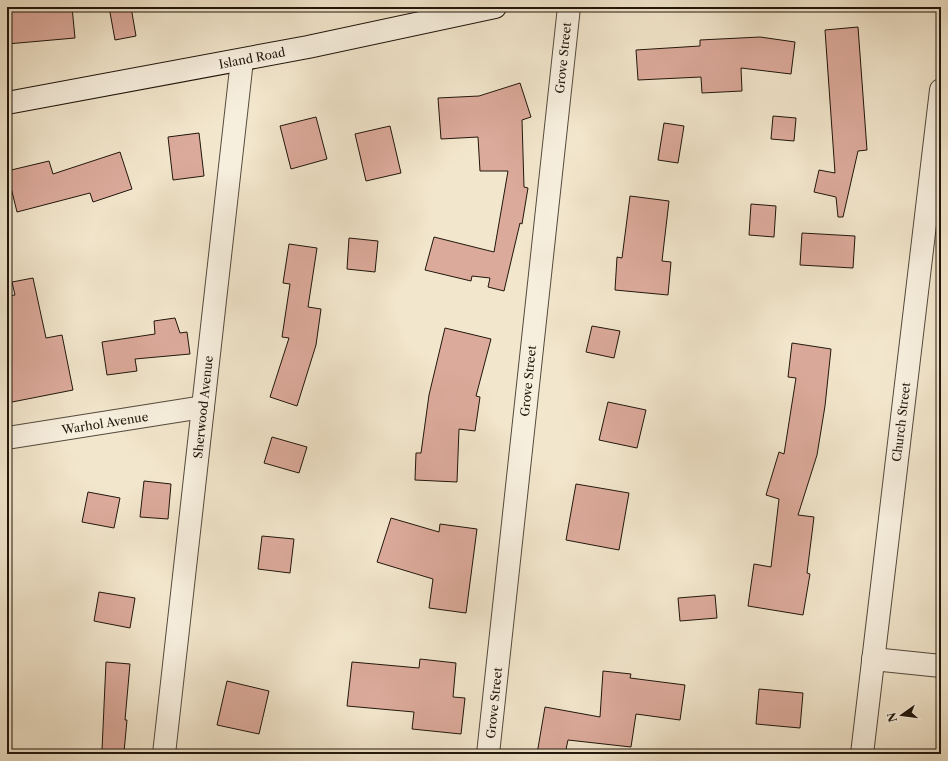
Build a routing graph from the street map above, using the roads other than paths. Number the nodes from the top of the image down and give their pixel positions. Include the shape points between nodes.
1 (495, 7) edge
2 (568, 7) edge
3 (242, 60) junction
4 (941, 90) edge
5 (7, 103) edge
6 (203, 407) junction
7 (7, 438) edge
8 (873, 659) junction
9 (941, 666) edge
10 (164, 754) edge
11 (488, 754) edge
12 (862, 754) edge

1 - 3 street, Island Road
2 - 11 street, Grove Street
3 - 5 street, Island Road
3 - 6 street, Sherwood Avenue
4 - 8 street, Church Street
6 - 7 street, Warhol Avenue
6 - 10 street, Sherwood Avenue
8 - 9 street
8 - 12 street, Church Street

